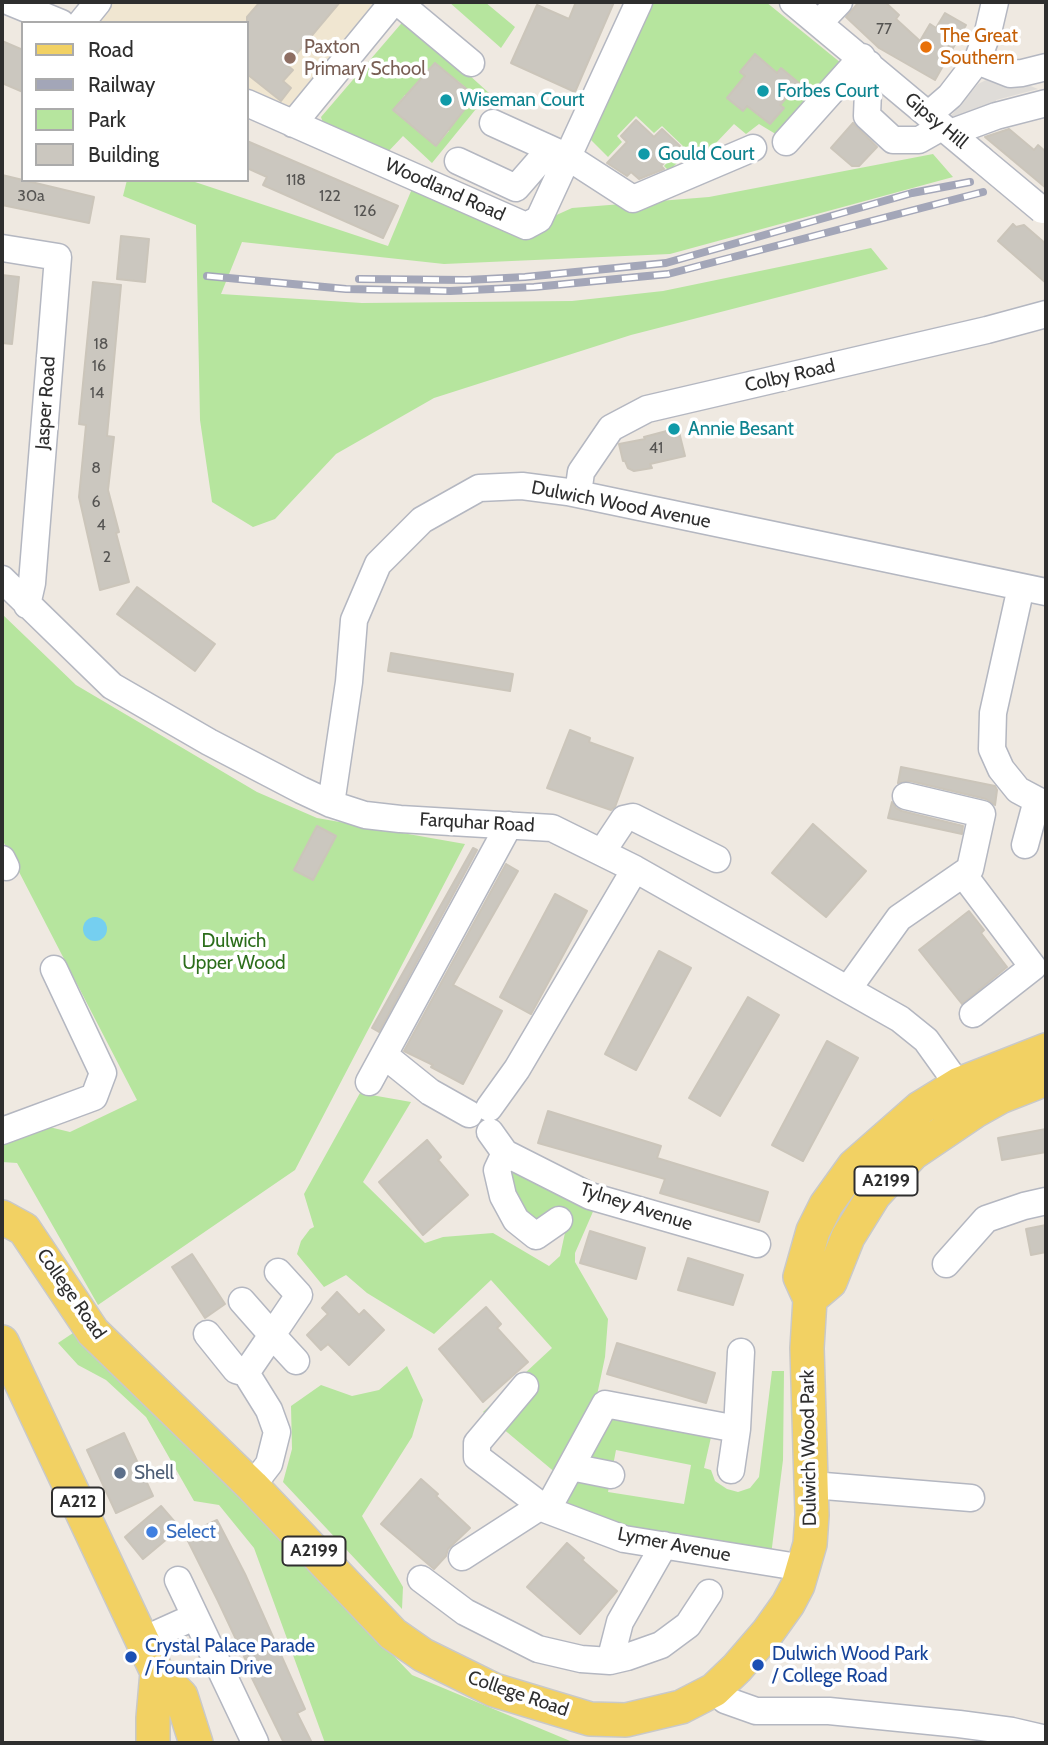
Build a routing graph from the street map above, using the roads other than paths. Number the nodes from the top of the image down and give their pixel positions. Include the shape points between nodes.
1 (10, 2) edge
2 (98, 2) edge
3 (396, 2) edge
4 (639, 2) edge
5 (793, 2) edge
6 (839, 2) edge
7 (995, 2) edge
8 (56, 21) edge
9 (83, 21) edge
10 (819, 23) junction
11 (865, 60) junction
12 (977, 61) junction
13 (471, 63) dead end
14 (1046, 67) edge
15 (248, 103) edge
16 (1046, 103) edge
17 (493, 123) dead end
18 (293, 124) junction
19 (940, 125) junction
20 (786, 142) dead end
21 (753, 148) dead end
22 (559, 153) junction
23 (458, 161) dead end
24 (1044, 211) edge
25 (2, 248) edge
26 (1046, 314) edge
27 (578, 494) junction
28 (2, 579) edge
29 (1034, 590) edge
30 (27, 605) junction
31 (906, 796) dead end
32 (1042, 803) edge
33 (331, 804) junction
34 (509, 825) junction
35 (1025, 845) dead end
36 (602, 852) junction
37 (717, 859) dead end
38 (635, 869) junction
39 (963, 874) junction
40 (54, 969) dead end
41 (848, 989) junction
42 (973, 1014) dead end
43 (1046, 1051) edge
44 (384, 1055) junction
45 (1046, 1079) edge
46 (369, 1082) dead end
47 (967, 1097) junction
48 (488, 1127) junction
49 (2, 1131) edge
50 (1046, 1201) edge
51 (2, 1217) edge
52 (559, 1220) dead end
53 (757, 1244) dead end
54 (946, 1264) dead end
55 (278, 1272) dead end
56 (242, 1301) dead end
57 (206, 1334) dead end
58 (272, 1335) junction
59 (2, 1342) edge
60 (741, 1352) dead end
61 (296, 1361) dead end
62 (246, 1373) junction
63 (525, 1386) dead end
64 (737, 1429) junction
65 (571, 1467) junction
66 (731, 1470) dead end
67 (611, 1475) dead end
68 (812, 1485) junction
69 (252, 1486) junction
70 (971, 1498) dead end
71 (544, 1508) junction
72 (664, 1545) junction
73 (462, 1558) dead end
74 (804, 1568) junction
75 (421, 1579) dead end
76 (178, 1580) dead end
77 (709, 1592) dead end
78 (194, 1617) junction
79 (143, 1640) junction
80 (610, 1661) junction
81 (156, 1685) junction
82 (714, 1690) junction
83 (1046, 1739) edge
84 (255, 1742) edge
85 (153, 1743) edge
86 (169, 1743) edge
87 (196, 1743) edge

1 - 8 street
2 - 9 street
3 - 13 street
3 - 18 street
4 - 22 street, Woodland Road
5 - 10 street, Gipsy Hill
6 - 10 street
7 - 12 street
10 - 11 street, Gipsy Hill
11 - 19 street, Gipsy Hill
11 - 19 street via 867,116 893,139 919,140
11 - 20 street
12 - 14 street via 1010,74
12 - 19 street via 950,96
15 - 18 street, Woodland Road
16 - 19 street via 965,126
17 - 22 street
18 - 22 street, Woodland Road via 526,226 539,219
19 - 24 street, Gipsy Hill, bridge
21 - 22 street via 633,199
22 - 23 street via 516,188
25 - 30 street, Jasper Road via 58,257
26 - 27 street, Colby Road via 647,409 611,428 581,472
27 - 29 street, Dulwich Wood Avenue
27 - 33 street, Dulwich Wood Avenue via 522,486 479,488 422,520 378,564 354,620
28 - 30 street, Farquhar Road
29 - 32 street via 993,713 992,749 1018,790
30 - 33 street, Farquhar Road via 112,686
31 - 39 street via 982,814 970,869
32 - 35 street
33 - 34 street, Farquhar Road via 400,820
34 - 36 street, Farquhar Road via 552,828
34 - 44 street
36 - 37 street via 624,819 634,817
36 - 38 street, Farquhar Road
38 - 41 street, Farquhar Road
38 - 48 street via 517,1069
39 - 41 street via 899,918
39 - 42 street via 1033,967
40 - 49 street via 103,1073 94,1097
41 - 47 street, Farquhar Road via 926,1040
43 - 47 main road, Dulwich Wood Park / A2199
44 - 46 street
44 - 48 street, Tylney Avenue via 430,1092
45 - 47 main road, Dulwich Wood Park / A2199 via 1000,1097
47 - 68 main road, Dulwich Wood Park / A2199 via 881,1188 848,1237 830,1283 810,1299
48 - 52 street via 503,1196 516,1220 536,1237
48 - 53 street, Tylney Avenue via 590,1195
50 - 54 street via 986,1219
51 - 69 main road, College Road / A2199 via 24,1229 93,1332
55 - 58 street via 299,1295
56 - 58 street
57 - 62 street via 236,1370
58 - 61 street
58 - 62 street
59 - 79 main road, A212
60 - 64 street
62 - 69 street via 277,1432 269,1464
63 - 71 street, Lymer Avenue via 477,1443 477,1457
64 - 65 street via 605,1404
64 - 66 street
65 - 67 street
65 - 71 street
68 - 70 street via 941,1508
68 - 74 main road, Dulwich Wood Park / A2199 via 810,1545
69 - 82 main road, College Road / A2199 via 393,1634 423,1655 488,1687 602,1720 626,1720 681,1707
71 - 72 street, Lymer Avenue via 624,1539
71 - 73 street
72 - 74 street, Lymer Avenue
72 - 80 street via 620,1622
74 - 82 main road, Dulwich Wood Park / A2199 via 788,1604 768,1632
75 - 80 street via 465,1612 538,1649
76 - 78 street
77 - 80 street via 688,1625 661,1645
78 - 79 street
78 - 84 street
79 - 81 main road, A212
81 - 85 main road, A212
81 - 86 main road, A212
81 - 87 main road, A212 via 181,1696
82 - 83 street via 725,1700 755,1711 830,1711 959,1724

